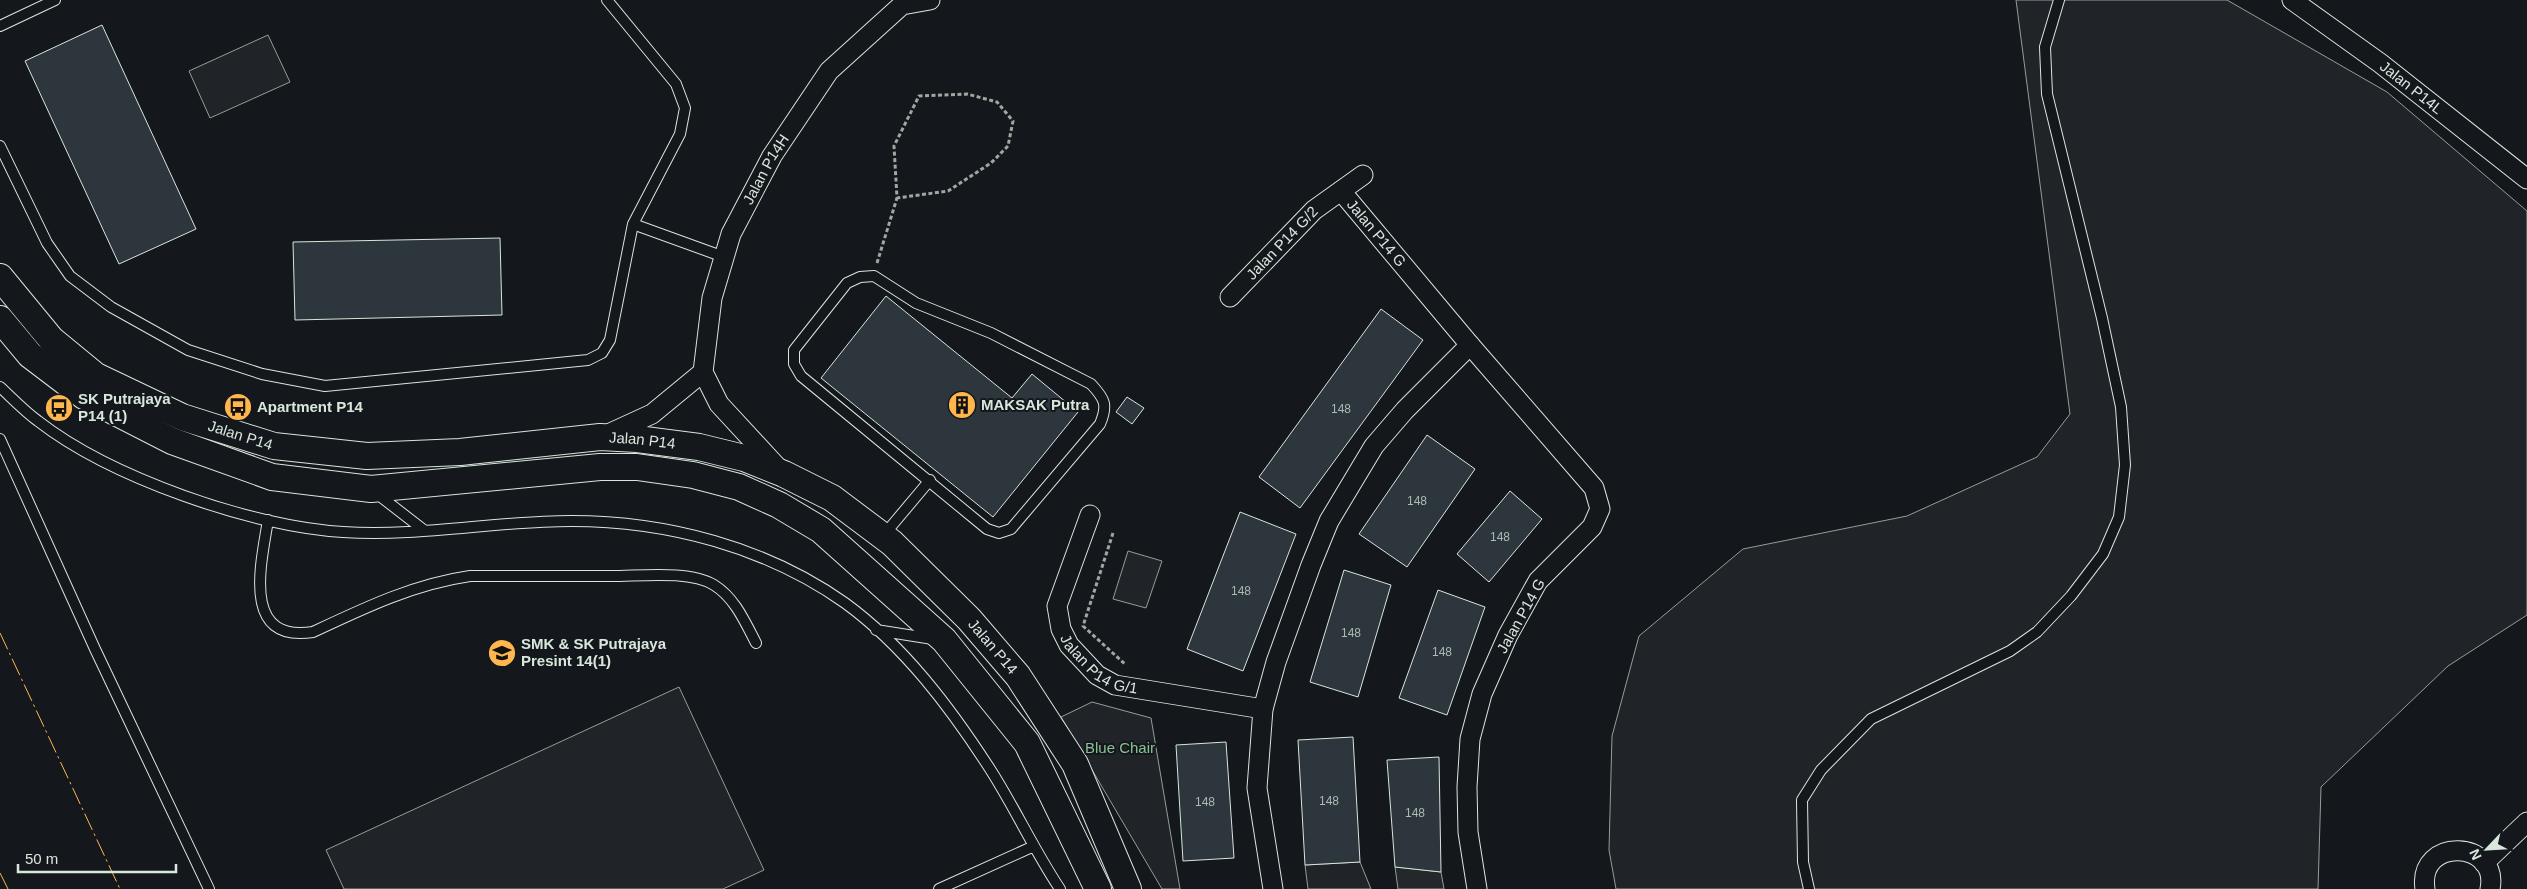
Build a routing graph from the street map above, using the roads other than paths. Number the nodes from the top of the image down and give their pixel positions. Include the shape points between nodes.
1 (55, 0) edge
2 (607, 0) edge
3 (930, 0) edge
4 (2060, 0) edge
5 (2292, 0) edge
6 (901, 3) edge
7 (0, 26) edge
8 (0, 146) edge
9 (1363, 176) dead end
10 (2527, 179) edge
11 (1341, 191) junction
12 (634, 224) junction
13 (724, 257) junction
14 (0, 277) edge
15 (1230, 298) dead end
16 (0, 319) edge
17 (1470, 346) junction
18 (703, 372) junction
19 (0, 387) edge
20 (600, 437) junction
21 (0, 439) edge
22 (784, 474) junction
23 (930, 480) junction
24 (371, 489) junction
25 (1090, 515) dead end
26 (268, 520) junction
27 (425, 530) junction
28 (882, 536) junction
29 (875, 630) junction
30 (944, 640) junction
31 (756, 643) dead end
32 (1263, 709) junction
33 (2527, 822) edge
34 (1034, 846) junction
35 (2484, 863) junction
36 (209, 889) edge
37 (939, 889) edge
38 (1060, 889) edge
39 (1098, 889) edge
40 (1128, 889) edge
41 (1273, 889) edge
42 (1477, 889) edge
43 (1809, 889) edge
44 (2425, 889) edge
45 (2490, 889) edge

1 - 7 lane
2 - 12 lane via 676,84 684,108 680,134
3 - 6 street
4 - 43 lane via 2045,46 2047,94 2102,318 2120,407 2125,465 2119,517 2103,554 2071,596 2037,632 2010,651 1871,719 1820,770 1802,800 1803,862
5 - 10 street, Jalan P14L via 2380,63
6 - 13 street, Jalan P14H via 829,71 772,156 731,234
8 - 12 lane via 47,243 70,276 110,307 188,350 262,374 325,386 588,360 602,353 610,340
9 - 11 street, Jalan P14 G/2
11 - 15 street, Jalan P14 G/2 via 1314,210
11 - 17 street, Jalan P14 G
12 - 13 lane
13 - 18 street, Jalan P14H via 712,298
14 - 20 main road, Jalan P14 via 50,339 96,376 182,417 274,446 367,456 460,452
16 - 24 main road, Jalan P14 via 30,356 84,396 172,441 272,477
17 - 32 street via 1405,410 1374,446 1329,521 1276,662
17 - 42 street, Jalan P14 G via 1594,488 1600,508 1592,527 1538,581 1508,635 1482,694 1470,739 1467,787 1468,832
18 - 20 street via 652,414
18 - 22 street via 719,404
19 - 26 lane via 38,422 99,459 156,485
20 - 22 main road, Jalan P14 via 699,447 744,458
21 - 36 lane
22 - 28 main road, Jalan P14 via 832,498
23 - 23 lane via 801,376 794,364 794,350 847,283 860,277 874,276 916,303 991,333 1091,384 1102,396 1105,411 1100,424 1011,529 999,533 987,529
23 - 28 lane
24 - 27 lane
24 - 30 main road, Jalan P14 via 600,467 637,467 739,487 821,530
25 - 32 street, Jalan P14 G/1 via 1057,606 1061,629 1069,645 1097,676 1115,685
26 - 27 lane via 343,532
26 - 31 lane via 258,580 260,600 267,618 280,630 296,635 313,632 418,586 443,579 470,576 663,576 700,578 714,584 738,609
27 - 29 lane via 568,521 618,522 679,532 740,549 789,568 846,604
28 - 40 main road, Jalan P14 via 969,619 1018,676 1075,764
29 - 30 lane
29 - 34 lane via 912,663 948,708 991,771
30 - 39 main road, Jalan P14 via 1027,743
32 - 41 street via 1257,788
33 - 35 street
34 - 37 lane
34 - 38 lane
35 - 44 street via 2466,850 2445,852 2428,866 2424,876
35 - 45 street via 2490,873

